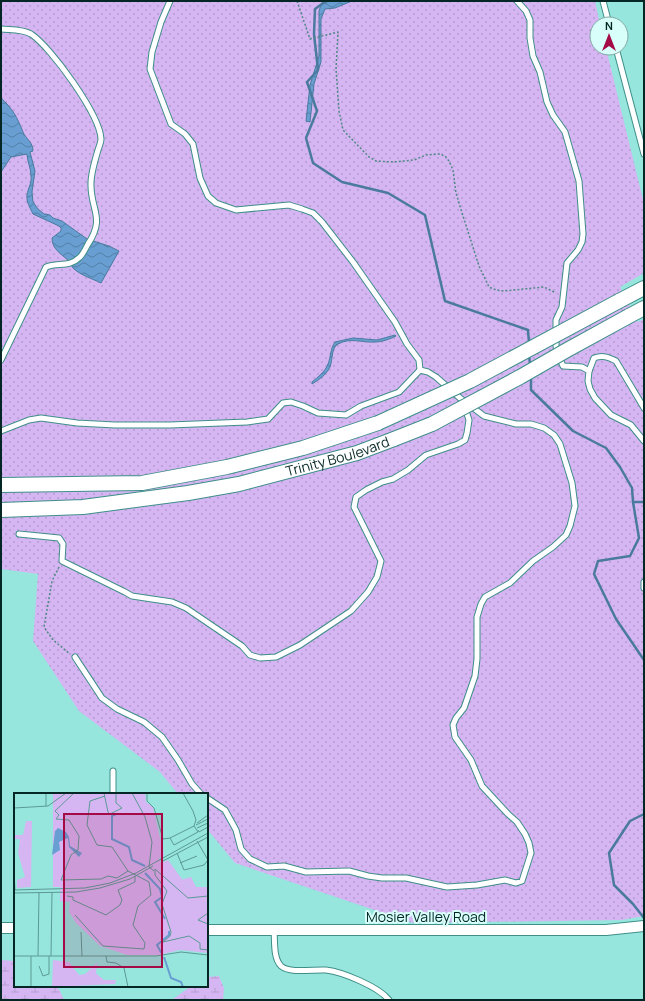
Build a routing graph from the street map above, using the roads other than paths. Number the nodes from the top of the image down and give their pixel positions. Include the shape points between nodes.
1 (170, 1) edge
2 (517, 1) edge
3 (603, 1) edge
4 (607, 16) edge
5 (1, 29) edge
6 (618, 56) edge
7 (644, 154) edge
8 (644, 288) edge
9 (644, 308) edge
10 (1, 360) edge
11 (420, 370) junction
12 (589, 372) junction
13 (463, 401) junction
14 (644, 408) edge
15 (1, 431) edge
16 (644, 441) edge
17 (1, 485) edge
18 (1, 510) edge
19 (19, 534) dead end
20 (644, 582) edge
21 (644, 588) edge
22 (74, 657) road end
23 (113, 771) dead end
24 (112, 793) edge
25 (200, 793) edge
26 (208, 799) edge
27 (642, 926) edge
28 (1, 928) edge
29 (14, 928) edge
30 (208, 930) edge
31 (274, 930) junction
32 (389, 1000) edge

1 - 11 lane via 152,52 150,69 171,124 185,134 193,144 200,178 208,196 216,203 236,210 290,205 312,213 353,262 395,322 419,360
2 - 12 lane via 526,10 530,20 533,56 540,72 547,102 565,132 579,181 582,242 567,263 562,307 556,320 557,352 564,366 582,366
3 - 4 lane
5 - 10 lane via 22,30 31,35 60,62 92,114 101,140 91,182 96,232 80,257 67,264 46,267
6 - 7 lane
8 - 17 main road, Trinity Boulevard, bridge via 470,382 378,423 295,450 227,467 142,483
9 - 18 main road, Trinity Boulevard, bridge via 432,424 357,452 239,484 188,493 83,507
11 - 13 lane via 436,377
11 - 15 lane via 399,392 346,414 318,413 290,402 283,403 268,419 247,422 115,425 42,418 29,420
12 - 14 lane via 594,358 608,357 616,361
12 - 16 lane via 588,381 595,398 611,414 631,425
13 - 19 lane via 469,420 465,440 426,455 408,470 356,497 354,507 381,561 377,577 368,592 340,620 276,657 260,658 250,655 242,646 186,608 172,602 132,596 62,561 62,544 59,538
13 - 26 lane via 484,416 516,424 531,424 544,428 554,435 560,444 574,496 570,526 566,535 510,583 485,597 481,604 475,676 464,708 454,725 455,737 471,760 482,786 516,822 529,843 531,853 522,881 516,883 505,880 447,887 406,878 382,878 348,871 306,872 284,866 267,867 250,860 241,849 236,830 225,810
20 - 21 lane
22 - 25 lane via 102,698 117,709 144,722 162,737
23 - 24 lane
27 - 31 street, Mosier Valley Road via 598,930
28 - 29 street
30 - 31 street, Mosier Valley Road
31 - 32 lane via 276,955 285,968 343,973

